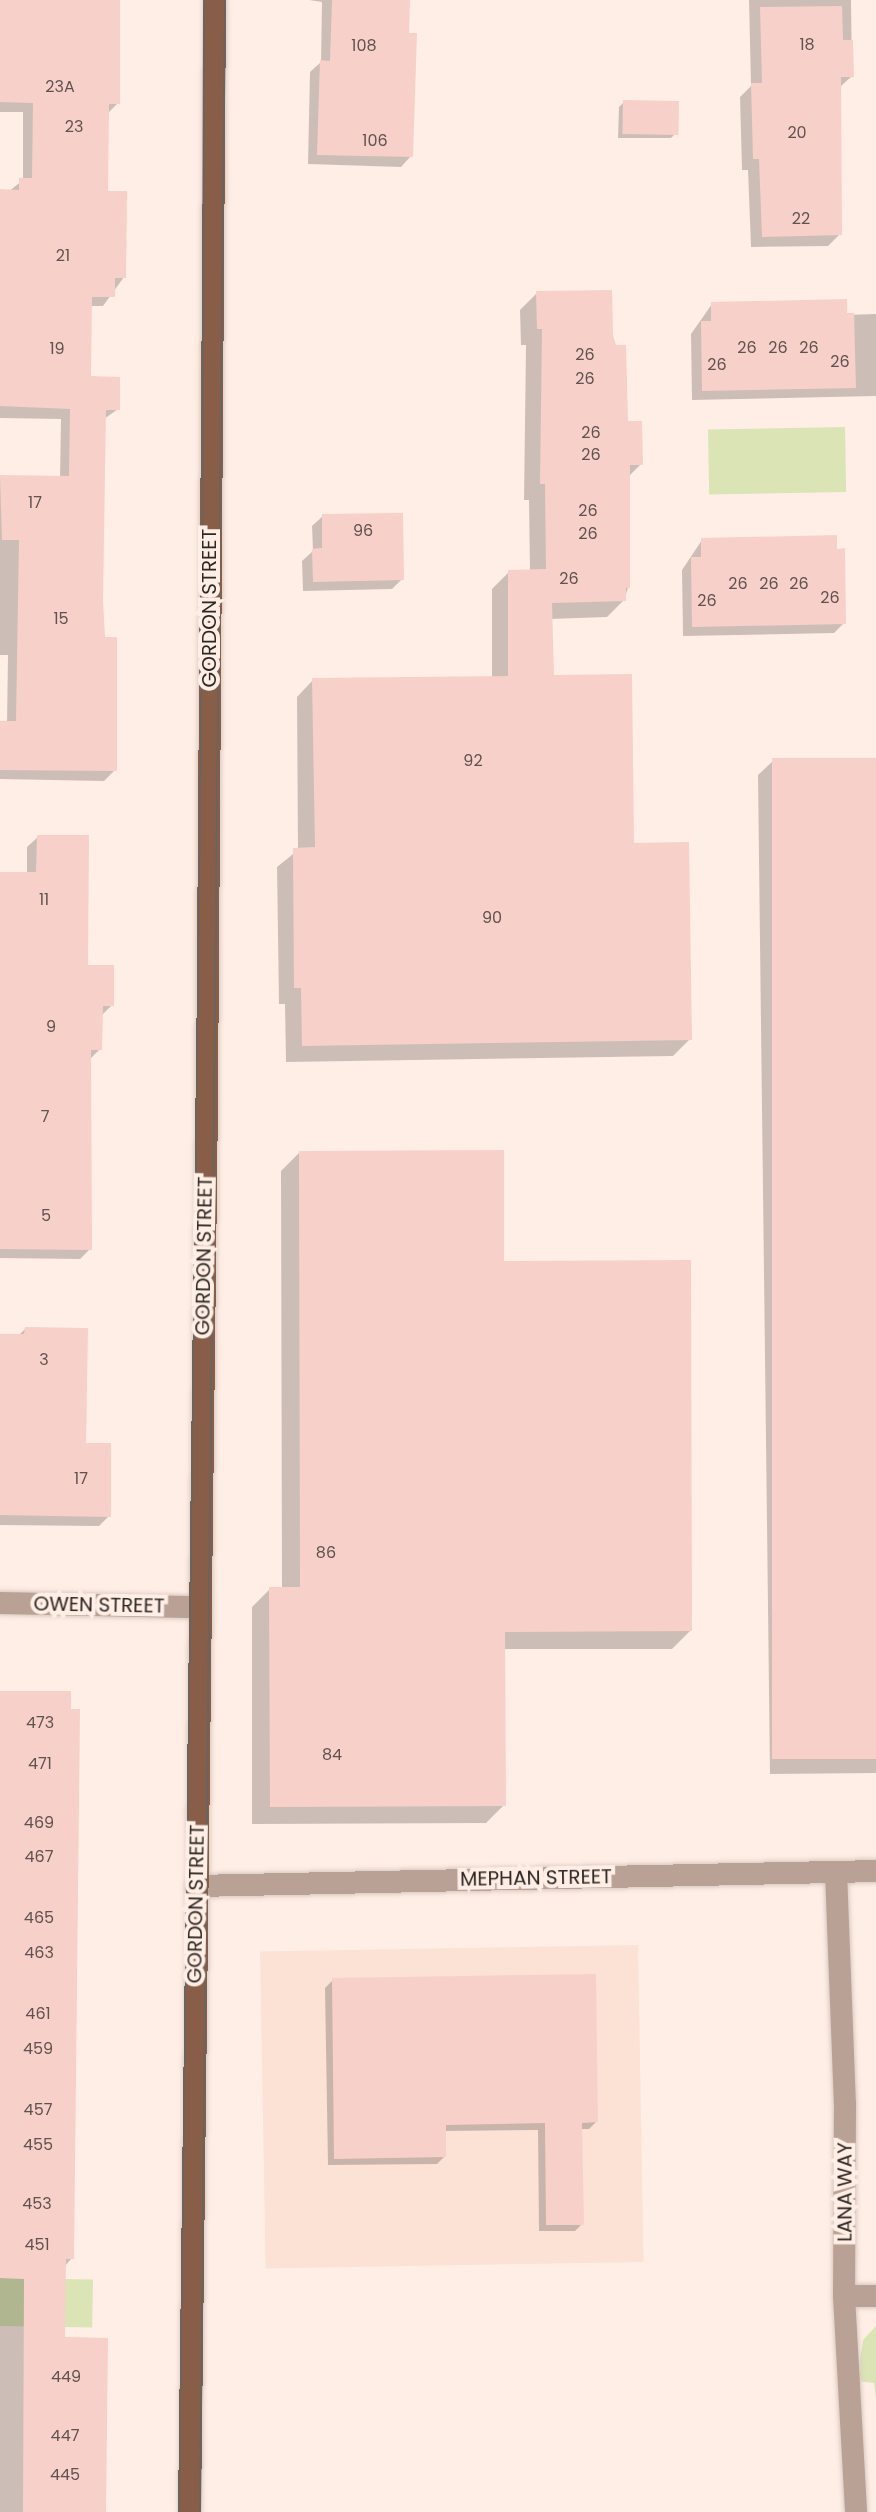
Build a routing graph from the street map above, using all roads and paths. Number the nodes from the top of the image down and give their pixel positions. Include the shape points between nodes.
1 (215, 0) edge
2 (0, 1603) edge
3 (199, 1607) junction
4 (876, 1871) edge
5 (836, 1872) junction
6 (196, 1886) junction
7 (844, 2296) junction
8 (876, 2296) edge
9 (190, 2512) edge
10 (856, 2512) edge

1 - 3 main road, GORDON STREET
2 - 3 street, OWEN STREET
3 - 6 main road, GORDON STREET
4 - 5 street, MEPHAN STREET
5 - 6 street, MEPHAN STREET
5 - 7 street, LANA WAY via 845,2104
6 - 9 main road, GORDON STREET
7 - 8 street
7 - 10 street, LANA WAY

